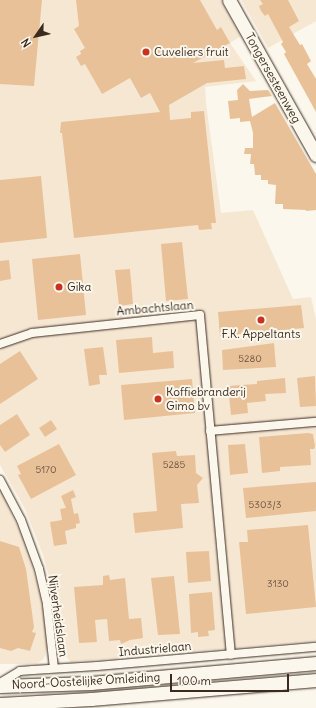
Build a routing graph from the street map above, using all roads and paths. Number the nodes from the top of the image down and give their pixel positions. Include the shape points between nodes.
1 (229, 0) edge
2 (316, 155) edge
3 (0, 344) edge
4 (316, 422) edge
5 (210, 431) junction
6 (0, 480) edge
7 (316, 647) edge
8 (231, 655) junction
9 (316, 664) edge
10 (54, 668) junction
11 (316, 680) edge
12 (0, 685) edge
13 (0, 704) edge

1 - 2 main road, Tongersesteenweg
3 - 5 street, Ambachtslaan via 32,333 200,315
4 - 5 street
5 - 8 street, Ambachtslaan
6 - 10 street, Nijverheidslaan via 21,520 39,569 47,605
7 - 8 street, Industrielaan
8 - 10 street, Industrielaan
9 - 12 main road, Noord-Oostelijke Omleiding via 91,683
10 - 12 street, Industrielaan via 20,671
11 - 13 main road, Noord-Oostelijke Omleiding

